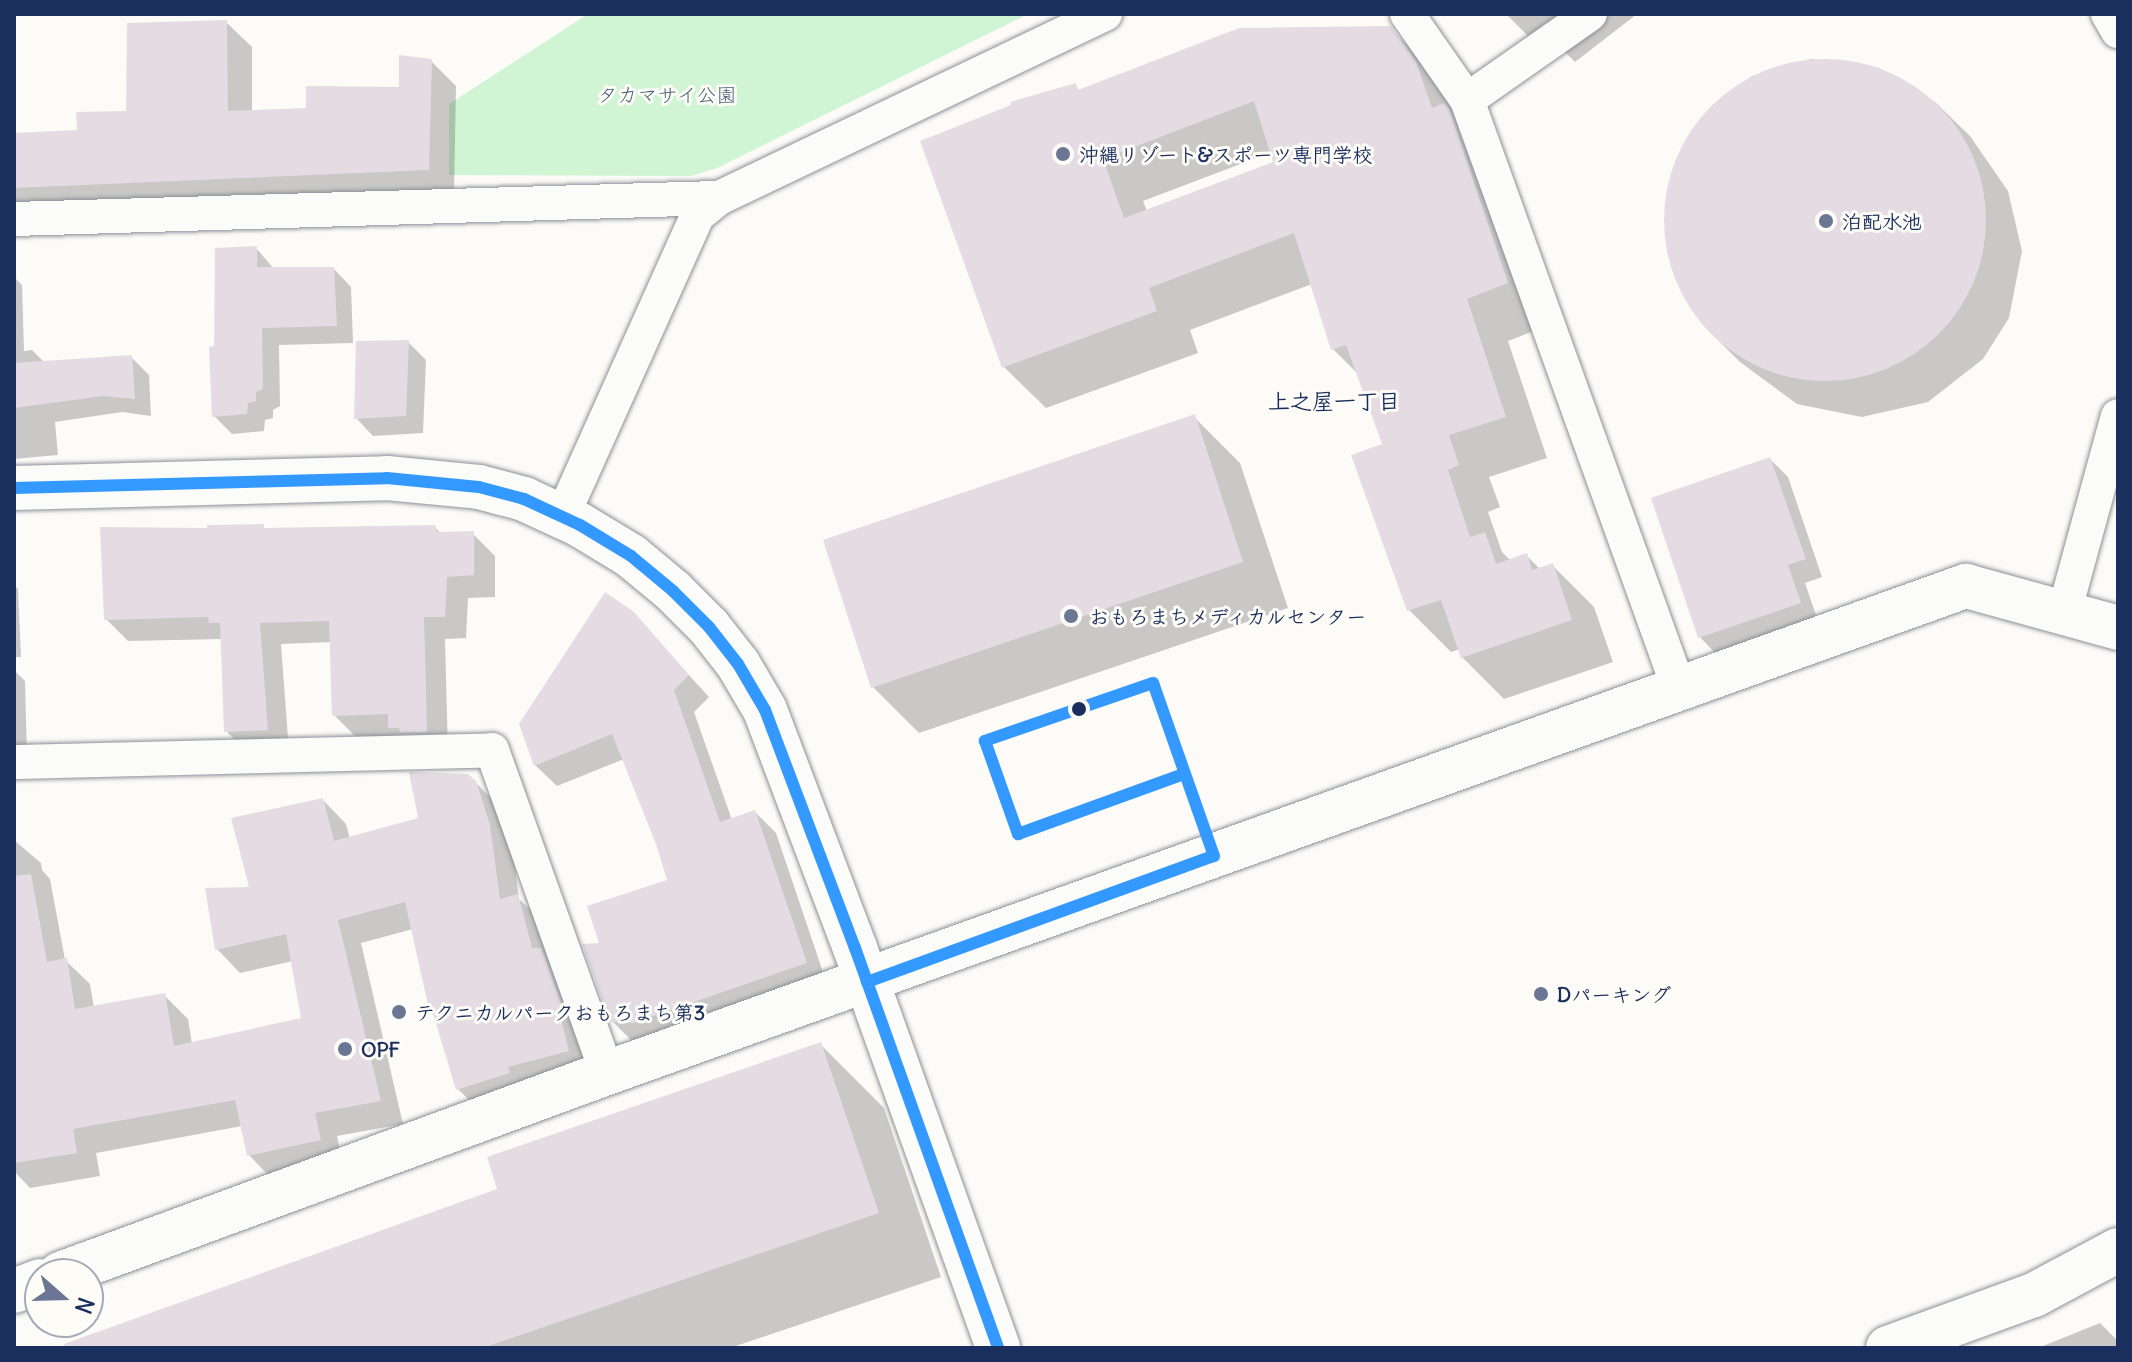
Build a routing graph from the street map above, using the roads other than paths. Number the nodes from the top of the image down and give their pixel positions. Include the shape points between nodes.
1 (1105, 14) edge
2 (1407, 14) edge
3 (1590, 14) edge
4 (2108, 14) edge
5 (2118, 31) edge
6 (1467, 100) junction
7 (719, 198) junction
8 (14, 219) edge
9 (2118, 416) edge
10 (14, 488) edge
11 (562, 517) junction
12 (2064, 613) junction
13 (2118, 628) edge
14 (1679, 689) junction
15 (14, 762) edge
16 (867, 982) junction
17 (607, 1073) junction
18 (104, 1258) edge
19 (2116, 1258) edge
20 (998, 1348) edge
21 (1888, 1348) edge

1 - 7 street
2 - 6 street
3 - 6 street
4 - 5 street
6 - 14 street
7 - 8 street
7 - 11 street via 698,215
9 - 12 street
10 - 11 street via 399,479 479,487 524,499
11 - 16 street via 631,556 709,627 738,664 776,738
12 - 13 street
12 - 14 street via 1966,586
14 - 16 street
15 - 17 street via 492,750
16 - 17 street
16 - 20 street
17 - 18 street
19 - 21 street via 2034,1295

